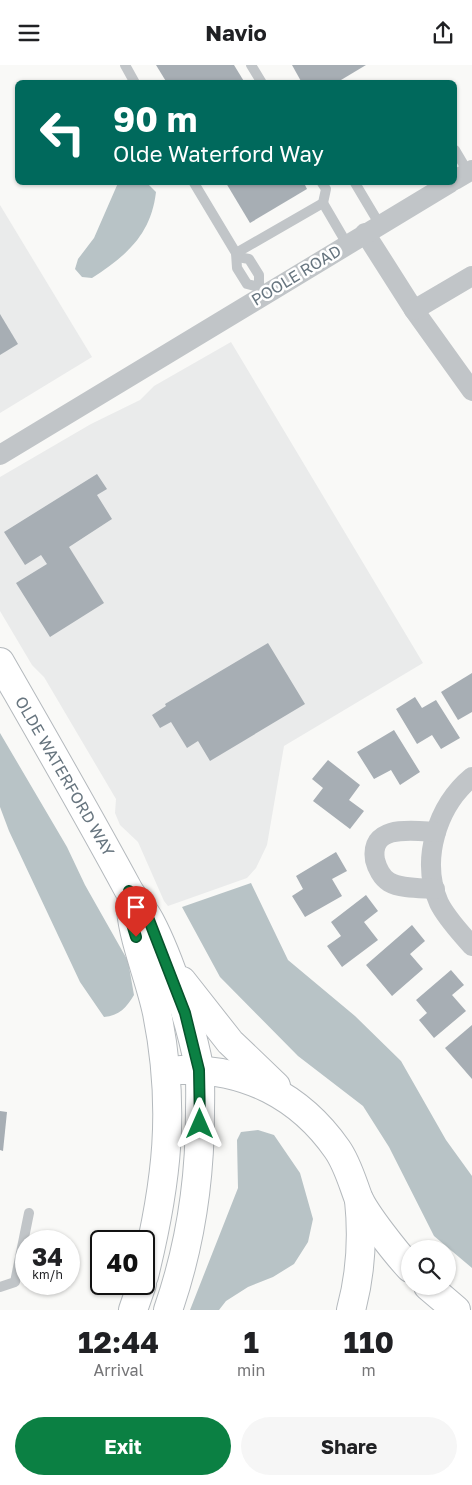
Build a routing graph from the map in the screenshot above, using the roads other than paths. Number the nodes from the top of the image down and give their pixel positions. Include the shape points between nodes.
1 (125, 65) edge
2 (251, 65) edge
3 (133, 80) edge
4 (260, 80) edge
5 (457, 155) edge
6 (465, 174) edge
7 (195, 185) edge
8 (323, 185) edge
9 (356, 185) edge
10 (447, 185) edge
11 (323, 203) junction
12 (372, 229) junction
13 (347, 244) junction
14 (237, 255) junction
15 (472, 276) edge
16 (261, 291) junction
17 (414, 310) junction
18 (472, 391) edge
19 (0, 455) edge
20 (0, 662) edge
21 (472, 777) edge
22 (436, 832) junction
23 (435, 889) junction
24 (129, 891) junction
25 (472, 946) edge
26 (163, 953) junction
27 (199, 1070) junction
28 (166, 1071) junction
29 (286, 1096) junction
30 (359, 1199) junction
31 (29, 1213) dead end
32 (155, 1234) edge
33 (401, 1258) edge
34 (0, 1287) edge
35 (138, 1295) edge
36 (438, 1295) edge
37 (133, 1310) edge
38 (168, 1310) edge
39 (350, 1310) edge
40 (456, 1310) edge

1 - 3 lane
2 - 4 lane
5 - 6 lane
7 - 14 lane
8 - 11 lane via 326,189
9 - 12 lane
10 - 12 street, POOLE ROAD
11 - 13 lane
11 - 14 lane
12 - 13 street, POOLE ROAD
12 - 17 street
13 - 16 street, POOLE ROAD
14 - 16 lane via 237,268 247,284
14 - 16 lane via 249,259 259,275
15 - 17 street
16 - 19 street, POOLE ROAD via 144,369
17 - 18 street
20 - 24 street, OLDE WATERFORD WAY
21 - 22 street via 454,794
22 - 23 street via 431,853
22 - 23 street via 389,832 377,845 375,853 378,869 389,882
23 - 25 street via 446,915
24 - 26 street, OLDE WATERFORD WAY via 149,920
24 - 28 street, OLDE WATERFORD WAY via 132,924 152,992
26 - 27 street, OLDE WATERFORD WAY via 185,1013
26 - 29 street via 230,1043
27 - 28 street
27 - 29 street via 220,1072
27 - 38 street, OLDE WATERFORD WAY via 200,1141 191,1225
28 - 32 street, OLDE WATERFORD WAY via 168,1128
29 - 30 street via 338,1150
30 - 33 street
30 - 39 street via 361,1260
31 - 34 lane via 15,1282
35 - 37 street
36 - 40 street

